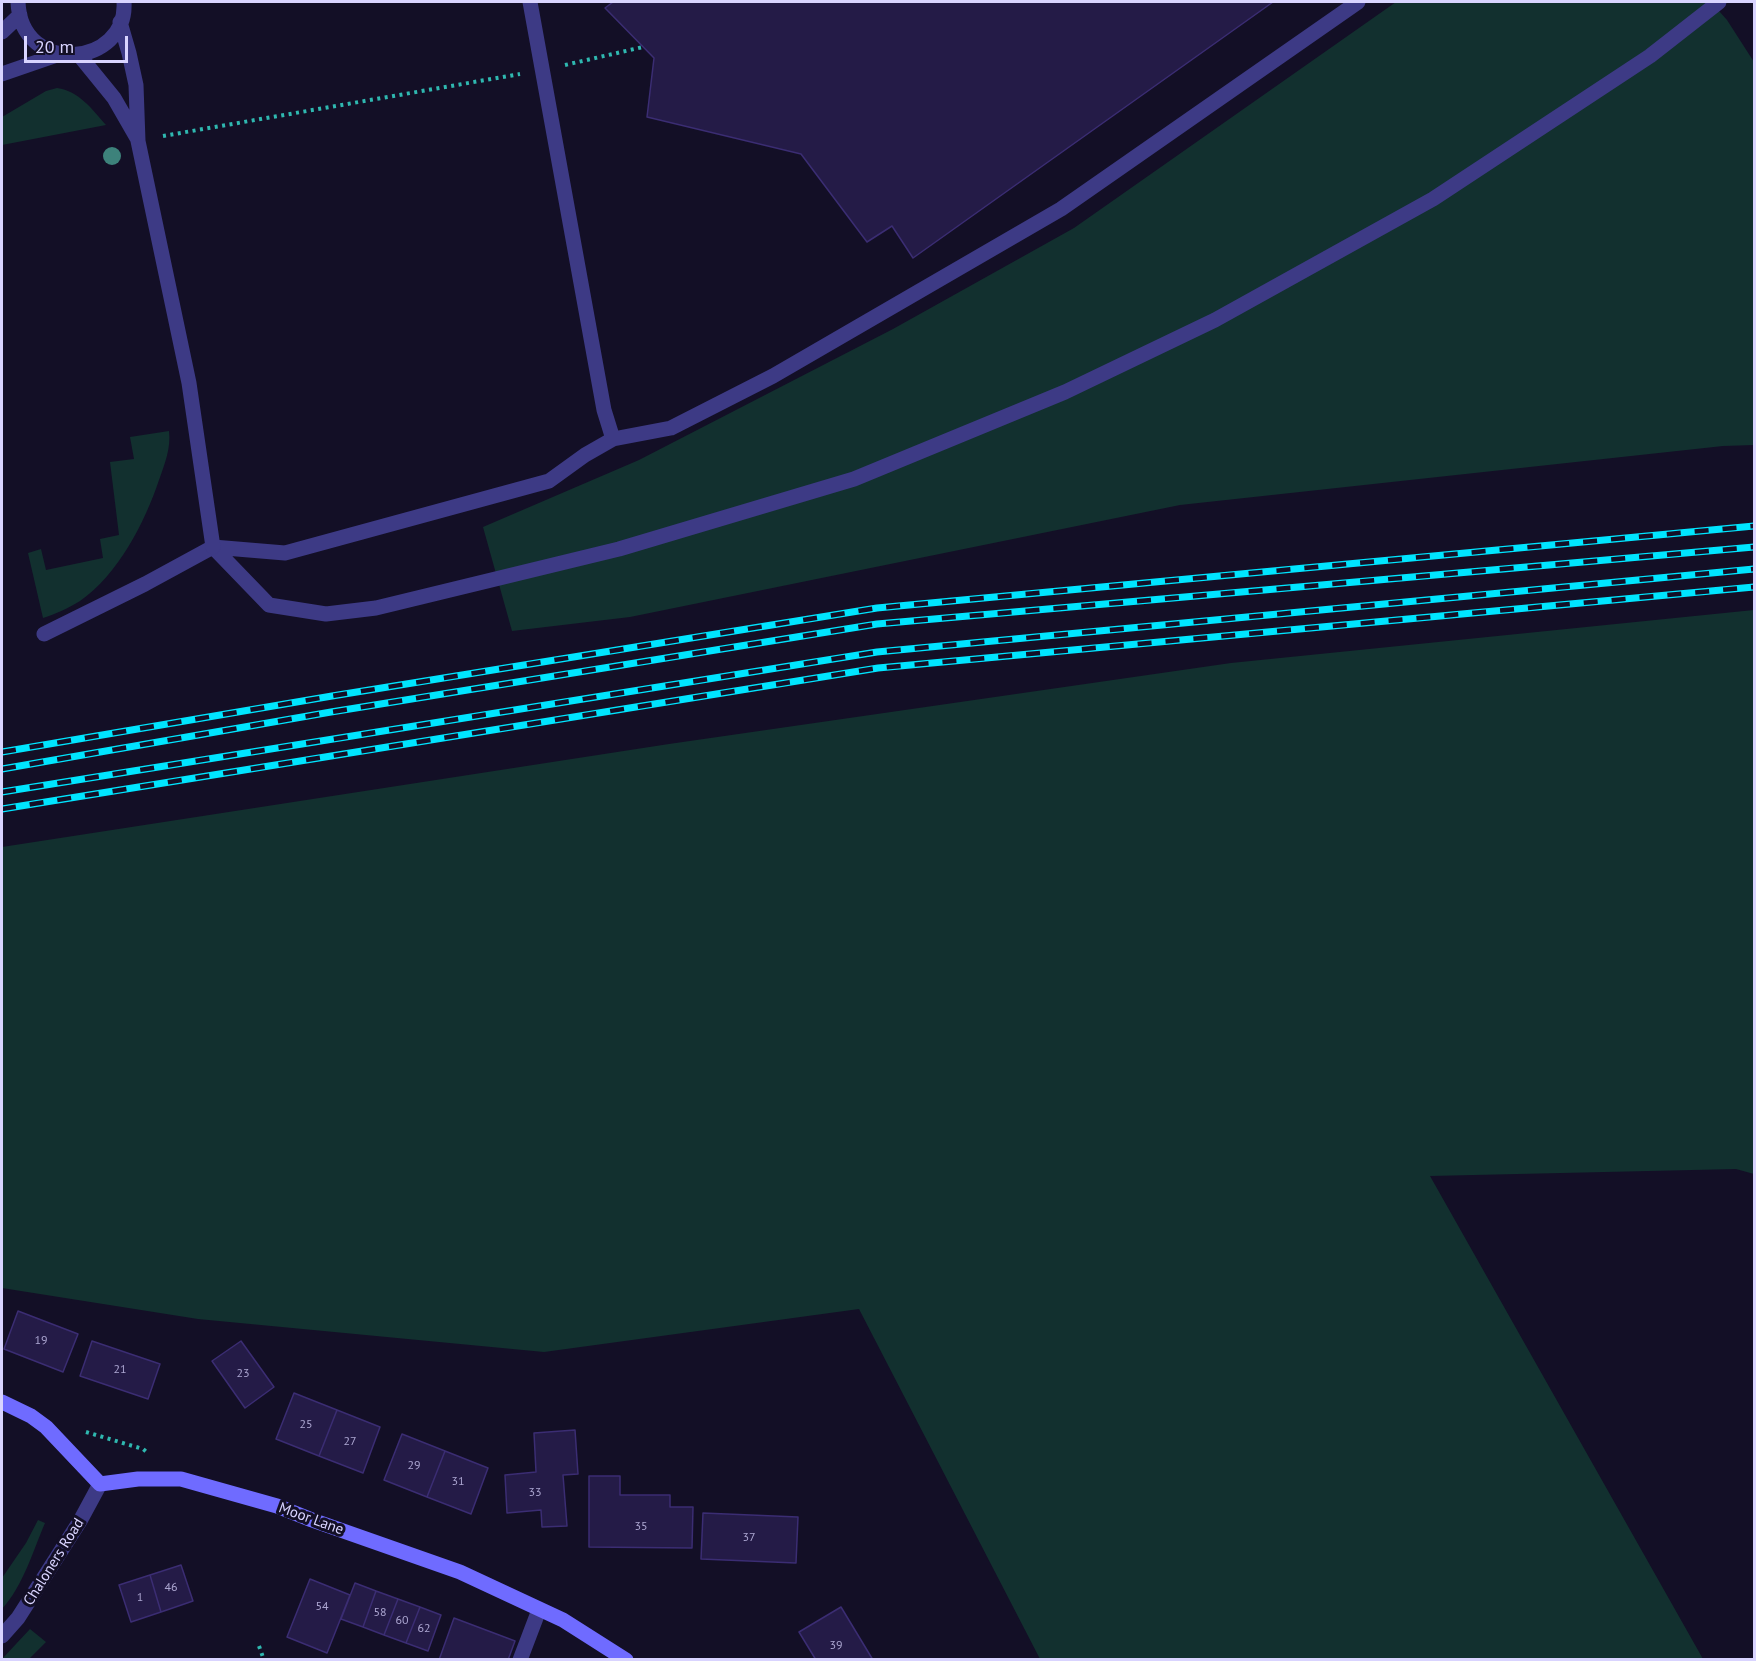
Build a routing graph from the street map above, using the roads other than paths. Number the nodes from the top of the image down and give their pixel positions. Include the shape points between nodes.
1 (124, 2) edge
2 (530, 2) edge
3 (1358, 2) edge
4 (1719, 2) edge
5 (19, 8) edge
6 (120, 22) junction
7 (2, 32) edge
8 (60, 54) junction
9 (79, 55) junction
10 (2, 74) edge
11 (138, 141) junction
12 (613, 439) junction
13 (213, 547) junction
14 (44, 633) dead end
15 (2, 1402) edge
16 (100, 1484) junction
17 (539, 1610) junction
18 (2, 1636) edge
19 (520, 1659) edge
20 (626, 1659) edge

1 - 6 street
2 - 12 street via 604,410
3 - 12 street via 1061,209 773,376 671,428
4 - 13 street via 1650,56 1433,199 1215,320 1065,392 854,479 619,549 376,608 327,614 269,605
5 - 7 street
5 - 8 street via 30,36 49,51
6 - 9 street via 104,44
6 - 11 street via 136,85
8 - 9 street
8 - 10 street
9 - 11 street via 114,98
11 - 13 street via 189,383
12 - 13 street via 549,481 308,547 285,553
13 - 14 street
15 - 16 street via 46,1427
16 - 17 street, Moor Lane via 181,1479 277,1506 460,1572
16 - 18 street, Chaloners Road via 18,1618
17 - 19 street
17 - 20 street, Moor Lane via 563,1620

